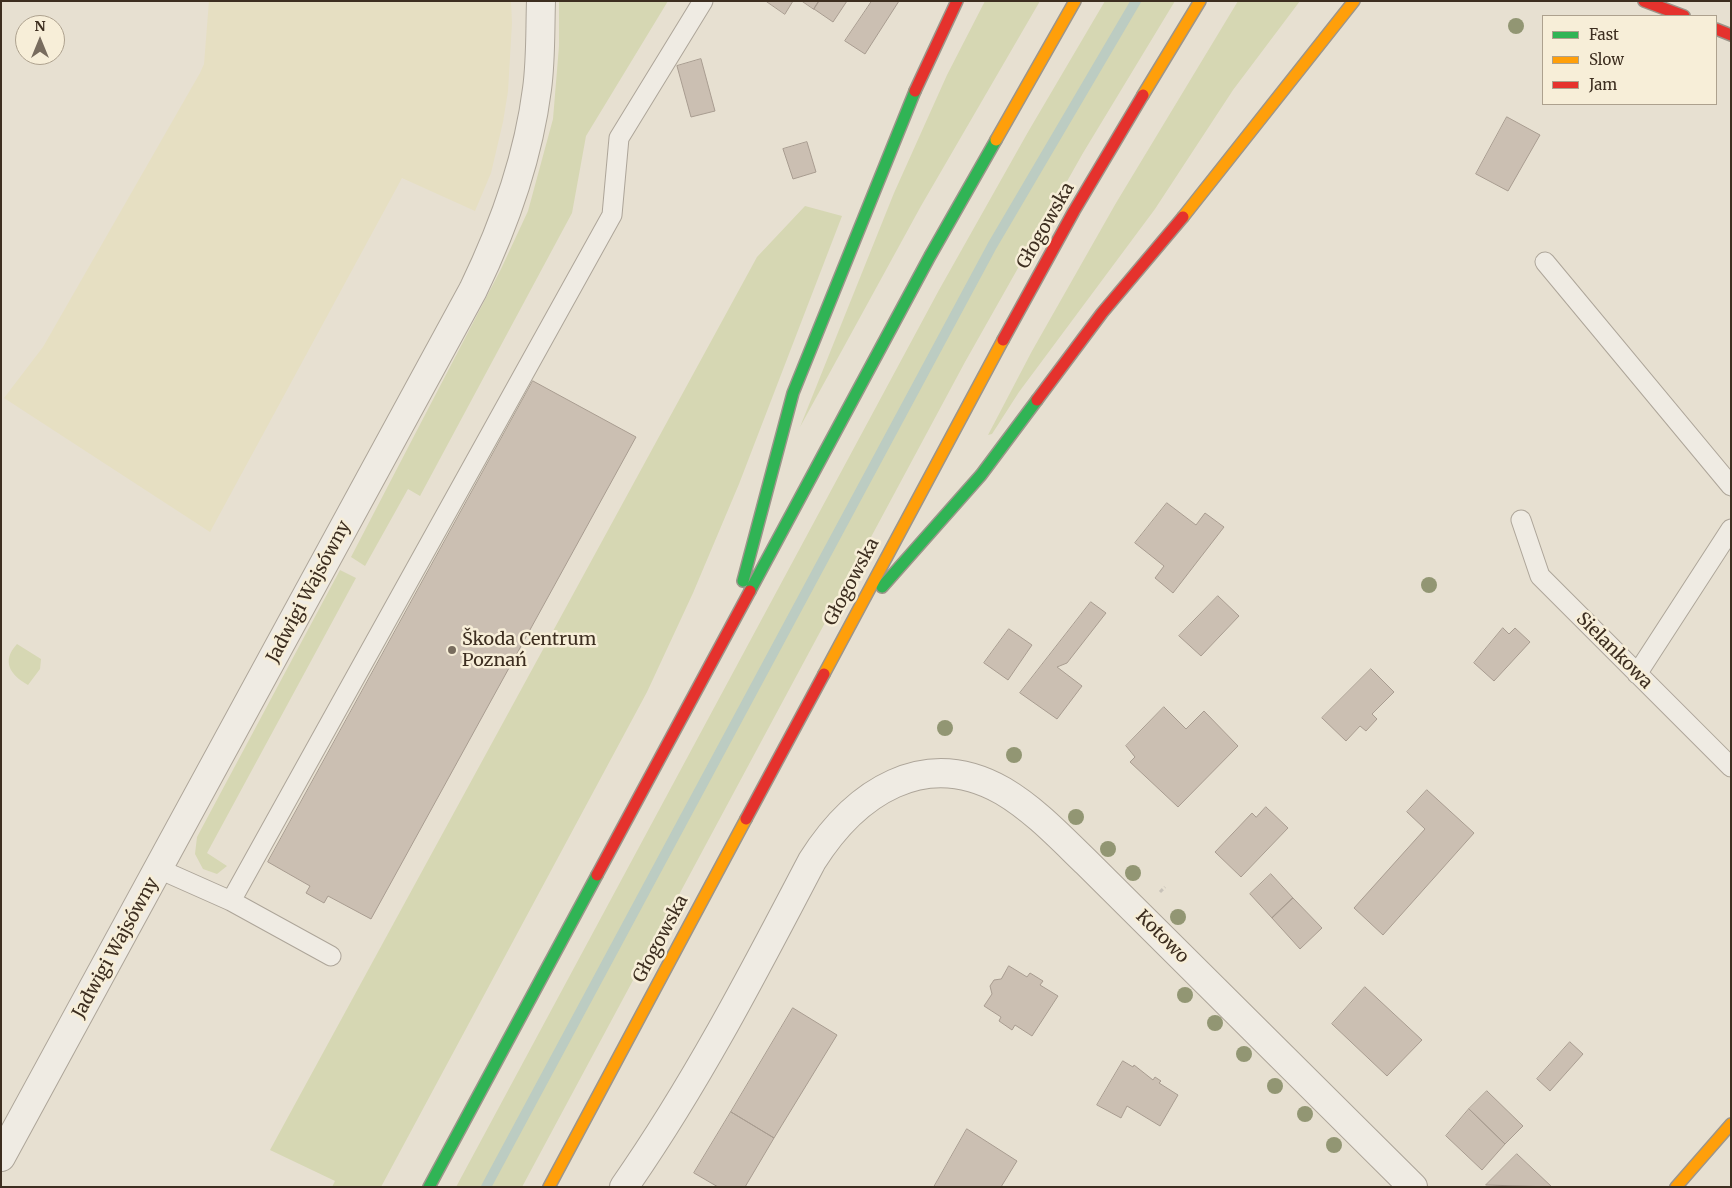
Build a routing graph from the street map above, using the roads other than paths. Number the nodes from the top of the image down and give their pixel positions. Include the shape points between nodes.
1 (541, 1) edge
2 (703, 1) edge
3 (957, 1) edge
4 (1075, 1) edge
5 (1200, 1) edge
6 (1354, 1) edge
7 (1644, 1) edge
8 (1681, 15) edge
9 (1717, 29) edge
10 (1731, 35) edge
11 (1545, 262) dead end
12 (1731, 486) edge
13 (1521, 520) dead end
14 (1731, 529) edge
15 (724, 637) junction
16 (837, 648) junction
17 (1637, 674) junction
18 (1731, 767) edge
19 (159, 869) junction
20 (231, 901) junction
21 (331, 956) dead end
22 (1731, 1124) edge
23 (1, 1157) edge
24 (429, 1187) edge
25 (549, 1187) edge
26 (624, 1187) edge
27 (1413, 1187) edge
28 (1676, 1187) edge

1 - 19 street, Jadwigi Wajsówny via 540,61 532,119 520,173 494,247
2 - 20 lane via 618,138 612,215
3 - 15 main road via 876,183 793,393 737,601
4 - 15 main road via 930,256
5 - 16 main road, Głogowska via 1074,211
6 - 16 main road via 1218,175 1102,313 981,475 885,584
7 - 8 main road
9 - 10 main road
11 - 12 lane
13 - 17 lane, Sielankowa via 1540,576
14 - 17 lane
15 - 24 main road
16 - 25 main road, Głogowska
17 - 18 lane, Sielankowa
19 - 20 lane
19 - 23 street, Jadwigi Wajsówny
20 - 21 lane
22 - 28 main road
26 - 27 street, Kotowo via 705,1061 812,861 838,824 873,794 901,780 948,775 964,776 989,785 1024,805 1087,863

